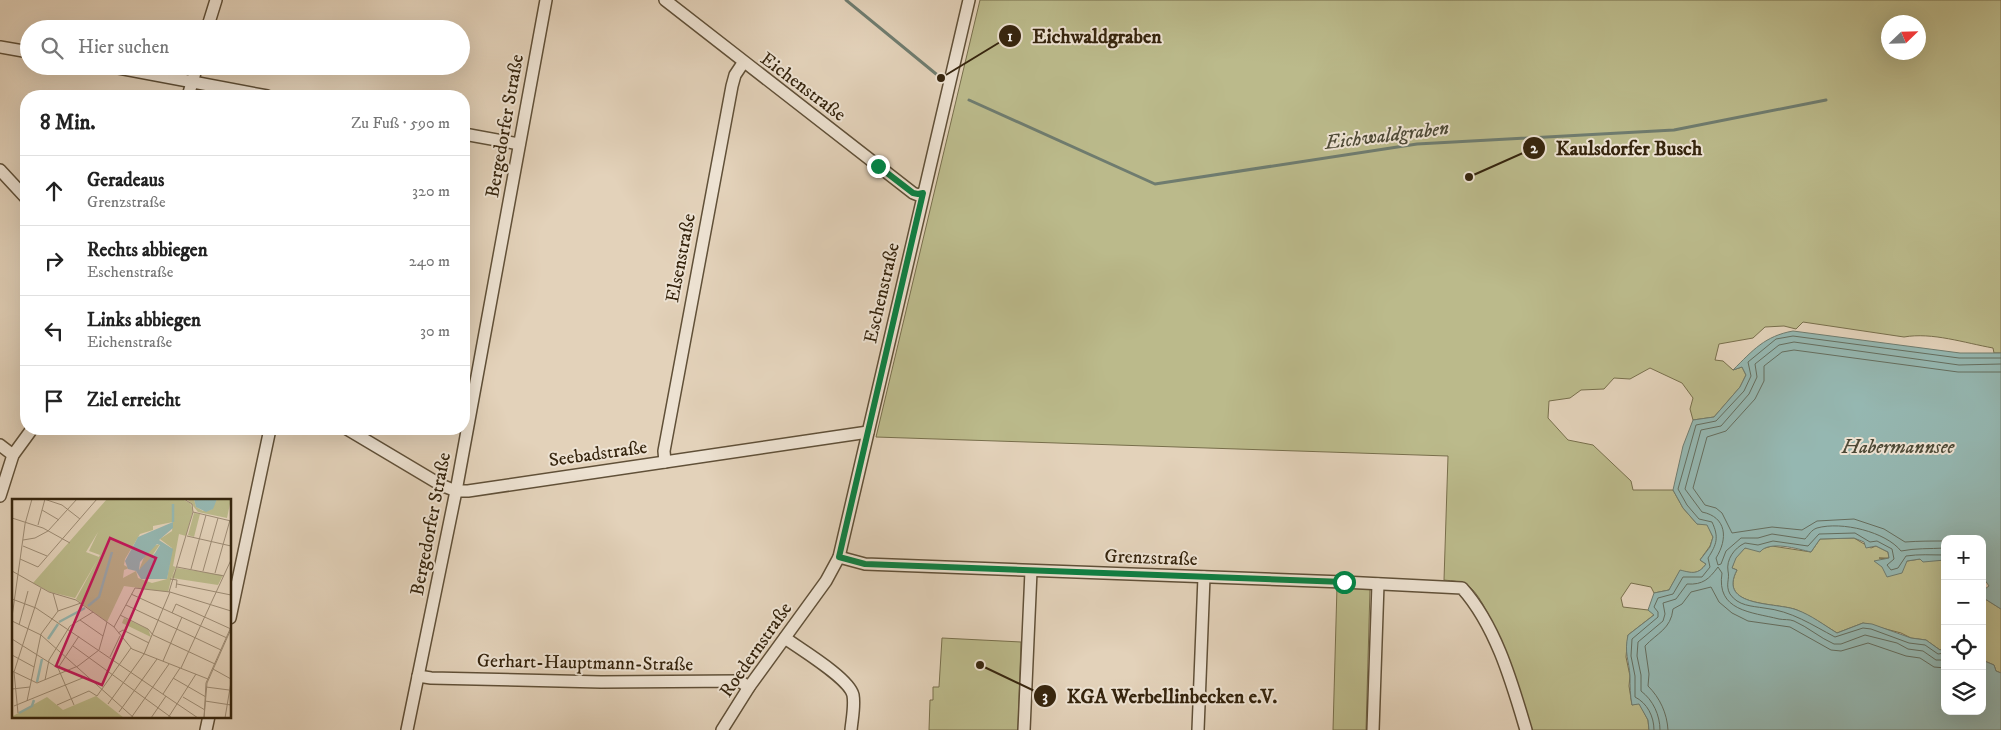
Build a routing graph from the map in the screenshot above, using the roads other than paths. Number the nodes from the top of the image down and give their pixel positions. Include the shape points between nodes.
1 (216, 0) edge
2 (546, 0) edge
3 (665, 0) edge
4 (969, 0) edge
5 (210, 20) edge
6 (0, 47) edge
7 (20, 50) edge
8 (743, 63) junction
9 (159, 75) edge
10 (195, 75) edge
11 (193, 81) junction
12 (190, 90) edge
13 (237, 90) edge
14 (470, 135) edge
15 (519, 144) junction
16 (0, 170) edge
17 (20, 192) edge
18 (923, 193) junction
19 (470, 414) edge
20 (868, 432) junction
21 (28, 435) edge
22 (269, 435) edge
23 (357, 435) edge
24 (466, 435) edge
25 (0, 445) edge
26 (13, 455) junction
27 (665, 462) junction
28 (456, 491) junction
29 (0, 496) edge
30 (839, 557) junction
31 (1031, 571) junction
32 (1204, 577) junction
33 (1378, 584) junction
34 (819, 590) joint
35 (231, 614) edge
36 (785, 638) junction
37 (418, 676) junction
38 (749, 687) junction
39 (407, 730) edge
40 (722, 730) edge
41 (851, 730) edge
42 (1024, 730) edge
43 (1198, 730) edge
44 (1372, 730) edge
45 (1526, 730) edge

1 - 5 street
2 - 15 street, Bergedorfer Straße
3 - 8 street, Eichenstraße
4 - 18 street, Eschenstraße
6 - 7 street
8 - 18 street, Eichenstraße via 913,193
8 - 27 street, Elsenstraße via 732,86 664,450
9 - 11 street
10 - 11 street
11 - 12 street
11 - 13 street
14 - 15 street
15 - 19 street, Bergedorfer Straße
16 - 17 street
18 - 20 street, Eschenstraße
20 - 27 street, Seebadstraße
20 - 30 street, Eschenstraße
21 - 26 street
22 - 35 street
23 - 28 street
24 - 28 street, Bergedorfer Straße
25 - 26 street
26 - 29 street
27 - 28 street, Seebadstraße
28 - 37 street, Bergedorfer Straße
30 - 31 street, Grenzstraße via 865,564
30 - 34 street, Eschenstraße
31 - 32 street, Grenzstraße
31 - 42 street
32 - 33 street, Grenzstraße
32 - 43 street
33 - 44 street
33 - 45 street, Grenzstraße via 1462,588 1483,618
34 - 36 street, Roedernstraße
36 - 38 street, Roedernstraße
36 - 41 street via 850,689 853,699
37 - 38 street, Gerhart-Hauptmann-Straße via 601,682 739,681
37 - 39 street, Bergedorfer Straße
38 - 40 street, Roedernstraße

